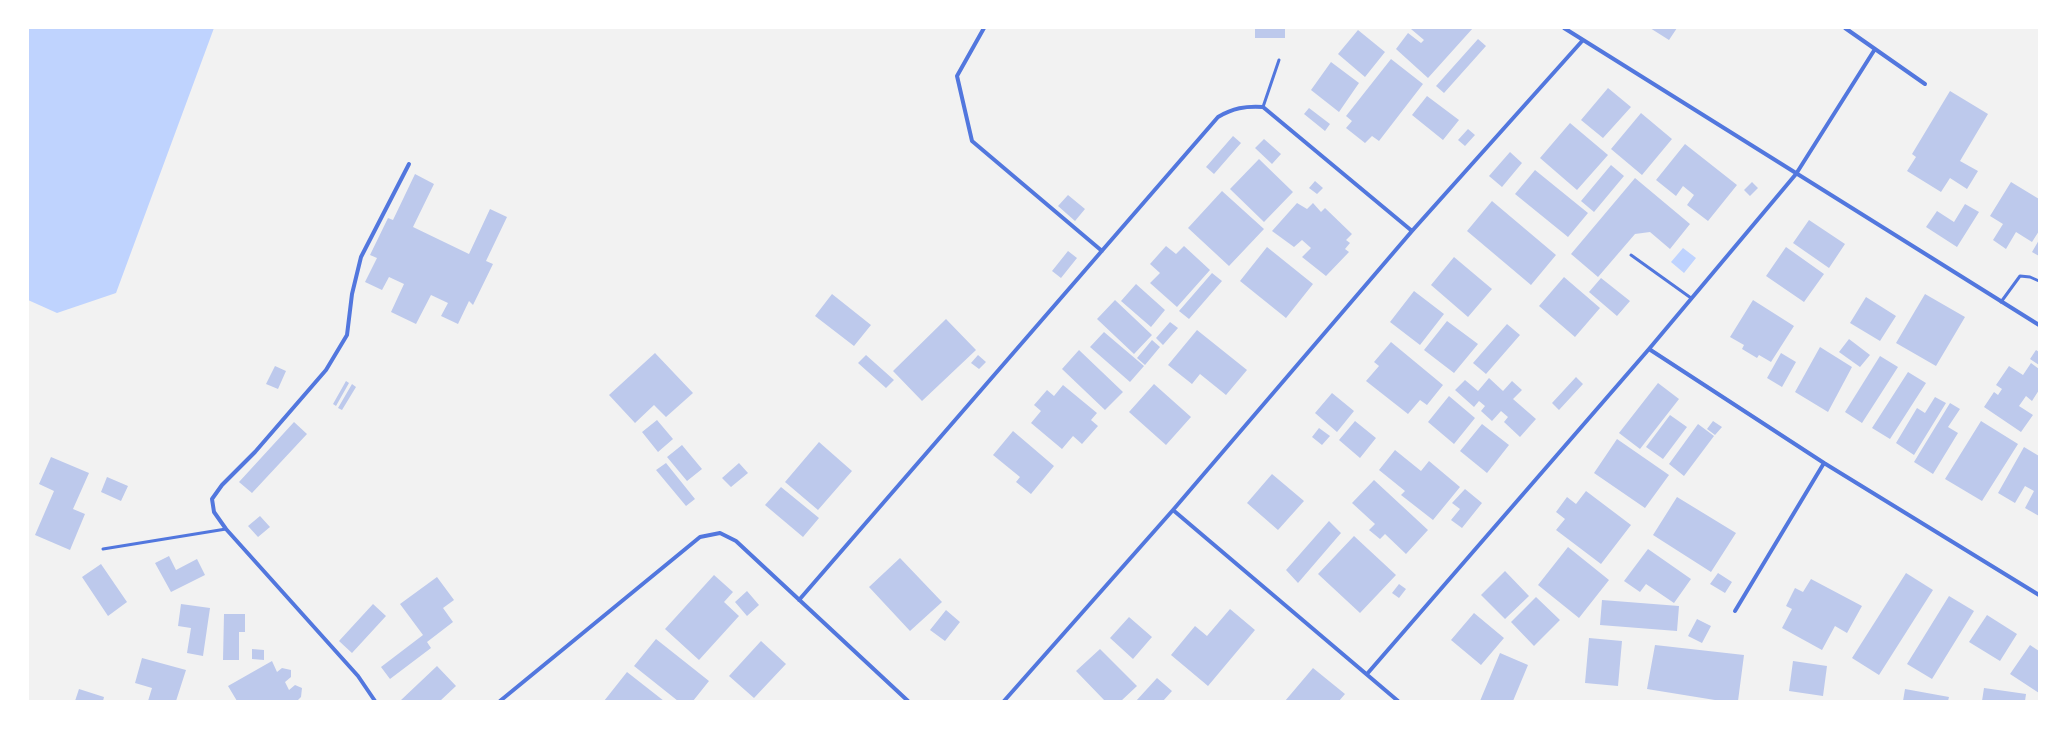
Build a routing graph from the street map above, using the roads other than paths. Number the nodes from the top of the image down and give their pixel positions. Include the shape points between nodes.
1 (984, 28) edge
2 (1564, 28) edge
3 (1844, 28) edge
4 (1583, 40) junction
5 (1875, 49) junction
6 (1279, 60) dead end
7 (1925, 84) dead end
8 (1263, 107) junction
9 (409, 164) dead end
10 (1796, 174) junction
11 (1412, 231) junction
12 (1102, 251) junction
13 (1631, 256) dead end
14 (2039, 281) edge
15 (1691, 298) junction
16 (2001, 302) junction
17 (2039, 325) edge
18 (1649, 349) junction
19 (1824, 463) junction
20 (1173, 510) junction
21 (226, 529) junction
22 (103, 549) dead end
23 (2039, 594) edge
24 (799, 600) junction
25 (1735, 611) dead end
26 (1367, 674) junction
27 (375, 701) edge
28 (500, 701) edge
29 (908, 701) edge
30 (1004, 701) edge
31 (1398, 701) edge

1 - 12 street via 956,76 972,141
2 - 4 street
3 - 5 street
4 - 10 street
4 - 11 street
5 - 7 street
5 - 10 street
6 - 8 lane
8 - 11 street
8 - 12 street via 1246,106 1230,110 1218,117
9 - 21 street via 361,257 346,335 326,370 212,499 214,512
10 - 15 street
10 - 16 street
11 - 20 street
12 - 24 street
13 - 15 lane
14 - 16 lane via 2030,276 2020,276
15 - 18 street
16 - 17 street
18 - 19 street
18 - 26 street
19 - 23 street
19 - 25 street
20 - 26 street
20 - 30 street
21 - 22 lane
21 - 27 street via 358,676
24 - 28 street via 736,541 720,533 700,537
24 - 29 street
26 - 31 street

